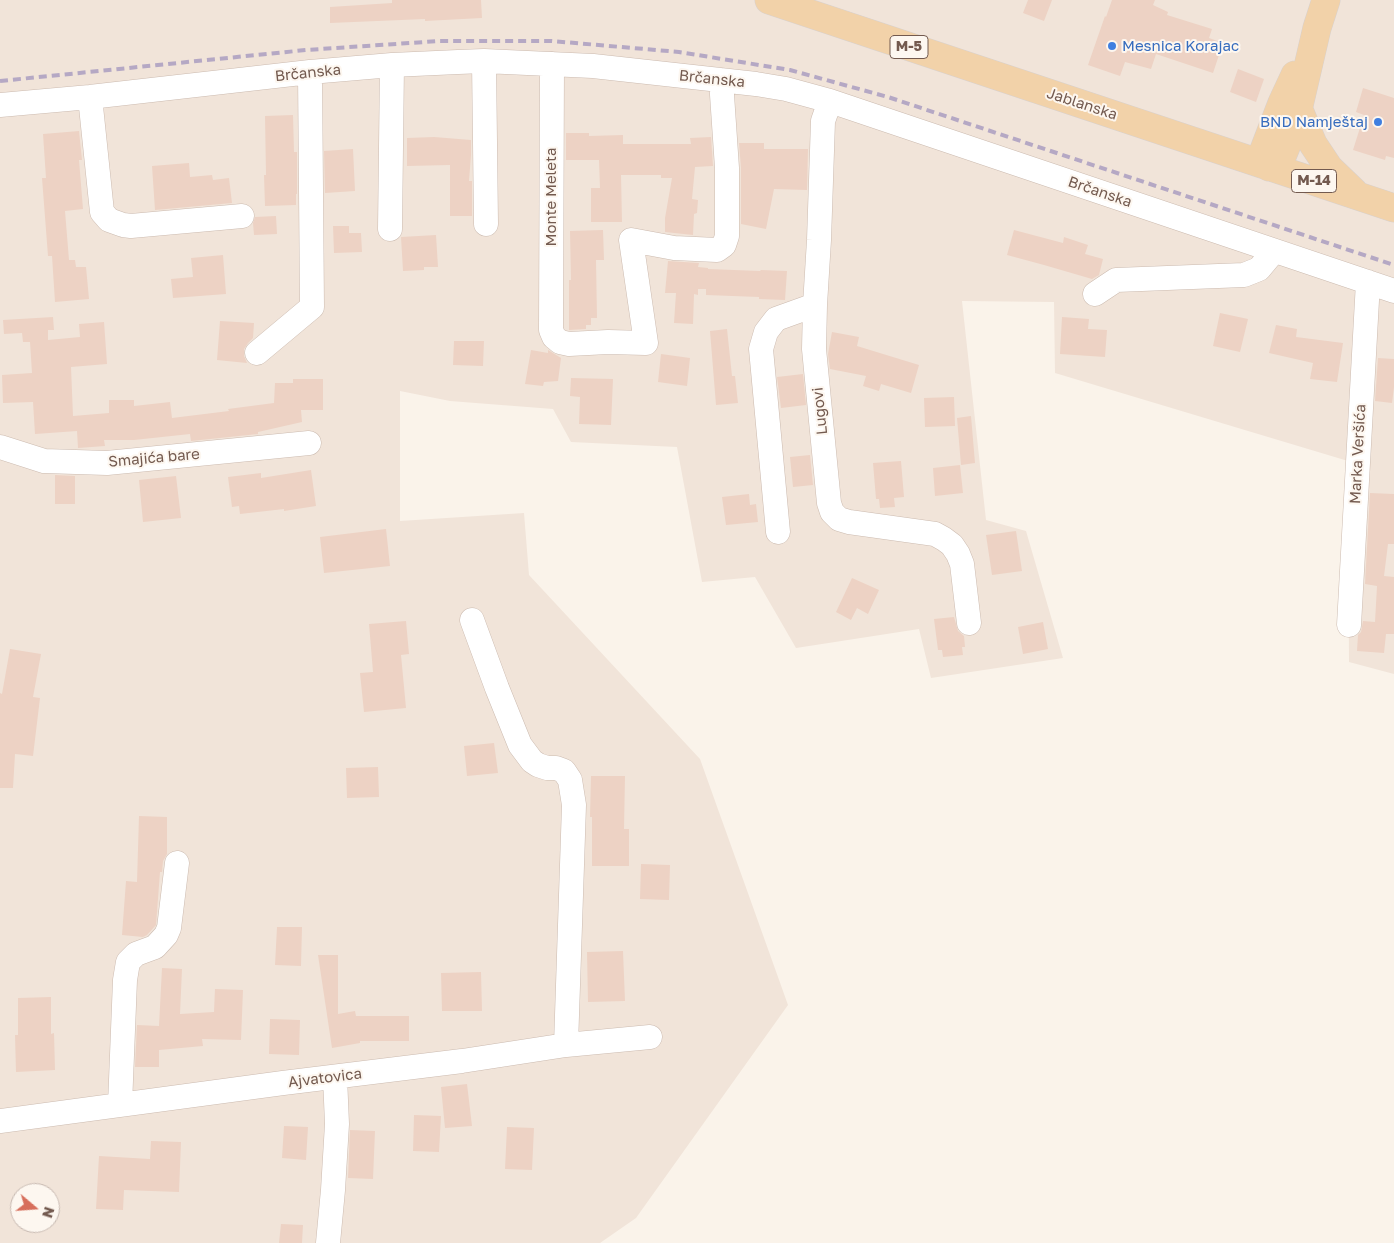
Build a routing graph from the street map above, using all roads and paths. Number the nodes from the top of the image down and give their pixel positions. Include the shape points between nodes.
1 (769, 0) edge
2 (1326, 0) edge
3 (1317, 28) junction
4 (484, 61) junction
5 (552, 64) junction
6 (392, 65) junction
7 (310, 72) junction
8 (721, 80) junction
9 (90, 97) junction
10 (830, 101) junction
11 (0, 105) edge
12 (1299, 110) junction
13 (1264, 165) junction
14 (1358, 196) junction
15 (1394, 208) edge
16 (242, 216) dead end
17 (486, 224) dead end
18 (390, 229) dead end
19 (1274, 251) junction
20 (1368, 282) junction
21 (1394, 291) edge
22 (1095, 294) dead end
23 (815, 305) junction
24 (257, 353) dead end
25 (309, 443) dead end
26 (0, 447) edge
27 (778, 532) dead end
28 (472, 620) dead end
29 (969, 623) dead end
30 (1348, 625) dead end
31 (177, 862) dead end
32 (650, 1037) dead end
33 (566, 1045) junction
34 (335, 1077) junction
35 (120, 1105) junction
36 (0, 1122) edge
37 (328, 1243) edge

1 - 13 main road, Jablanska / M-5
2 - 3 main road
3 - 12 main road
3 - 13 main road via 1282,103
4 - 5 street, Brčanska
4 - 6 street, Brčanska
4 - 17 street
5 - 8 street, Brčanska
5 - 8 street, Monte Meleta via 551,330 560,342 569,344 646,343 631,240 674,248 717,250 724,245 727,236 727,168
6 - 7 street, Brčanska
6 - 18 street
7 - 9 street, Brčanska
7 - 24 street via 312,307
8 - 10 street, Brčanska via 786,89
9 - 11 street, Brčanska
9 - 16 street via 102,212 109,220 131,226
10 - 19 street, Brčanska
10 - 23 street, Lugovi via 823,121
12 - 13 main road via 1287,146 1278,161
12 - 14 main road via 1313,144 1329,168
13 - 14 main road, Jablanska / M-14
14 - 15 main road, Jablanska / M-14
19 - 20 street, Brčanska
19 - 22 street via 1259,268 1244,275 1116,280
20 - 21 street, Brčanska
20 - 30 street, Marka Veršića
23 - 27 street via 776,319 766,332 761,349
23 - 29 street, Lugovi via 814,349 832,512 839,520 944,538 952,545 962,564
25 - 26 street, Smajića bare via 107,463 44,461
28 - 33 street via 520,745 532,761 564,771 570,780 574,822
31 - 35 street via 166,935 155,947 136,954 128,962
32 - 33 street, Ajvatovica
33 - 34 street, Ajvatovica
34 - 35 street, Ajvatovica
34 - 37 street via 337,1124
35 - 36 street, Ajvatovica

